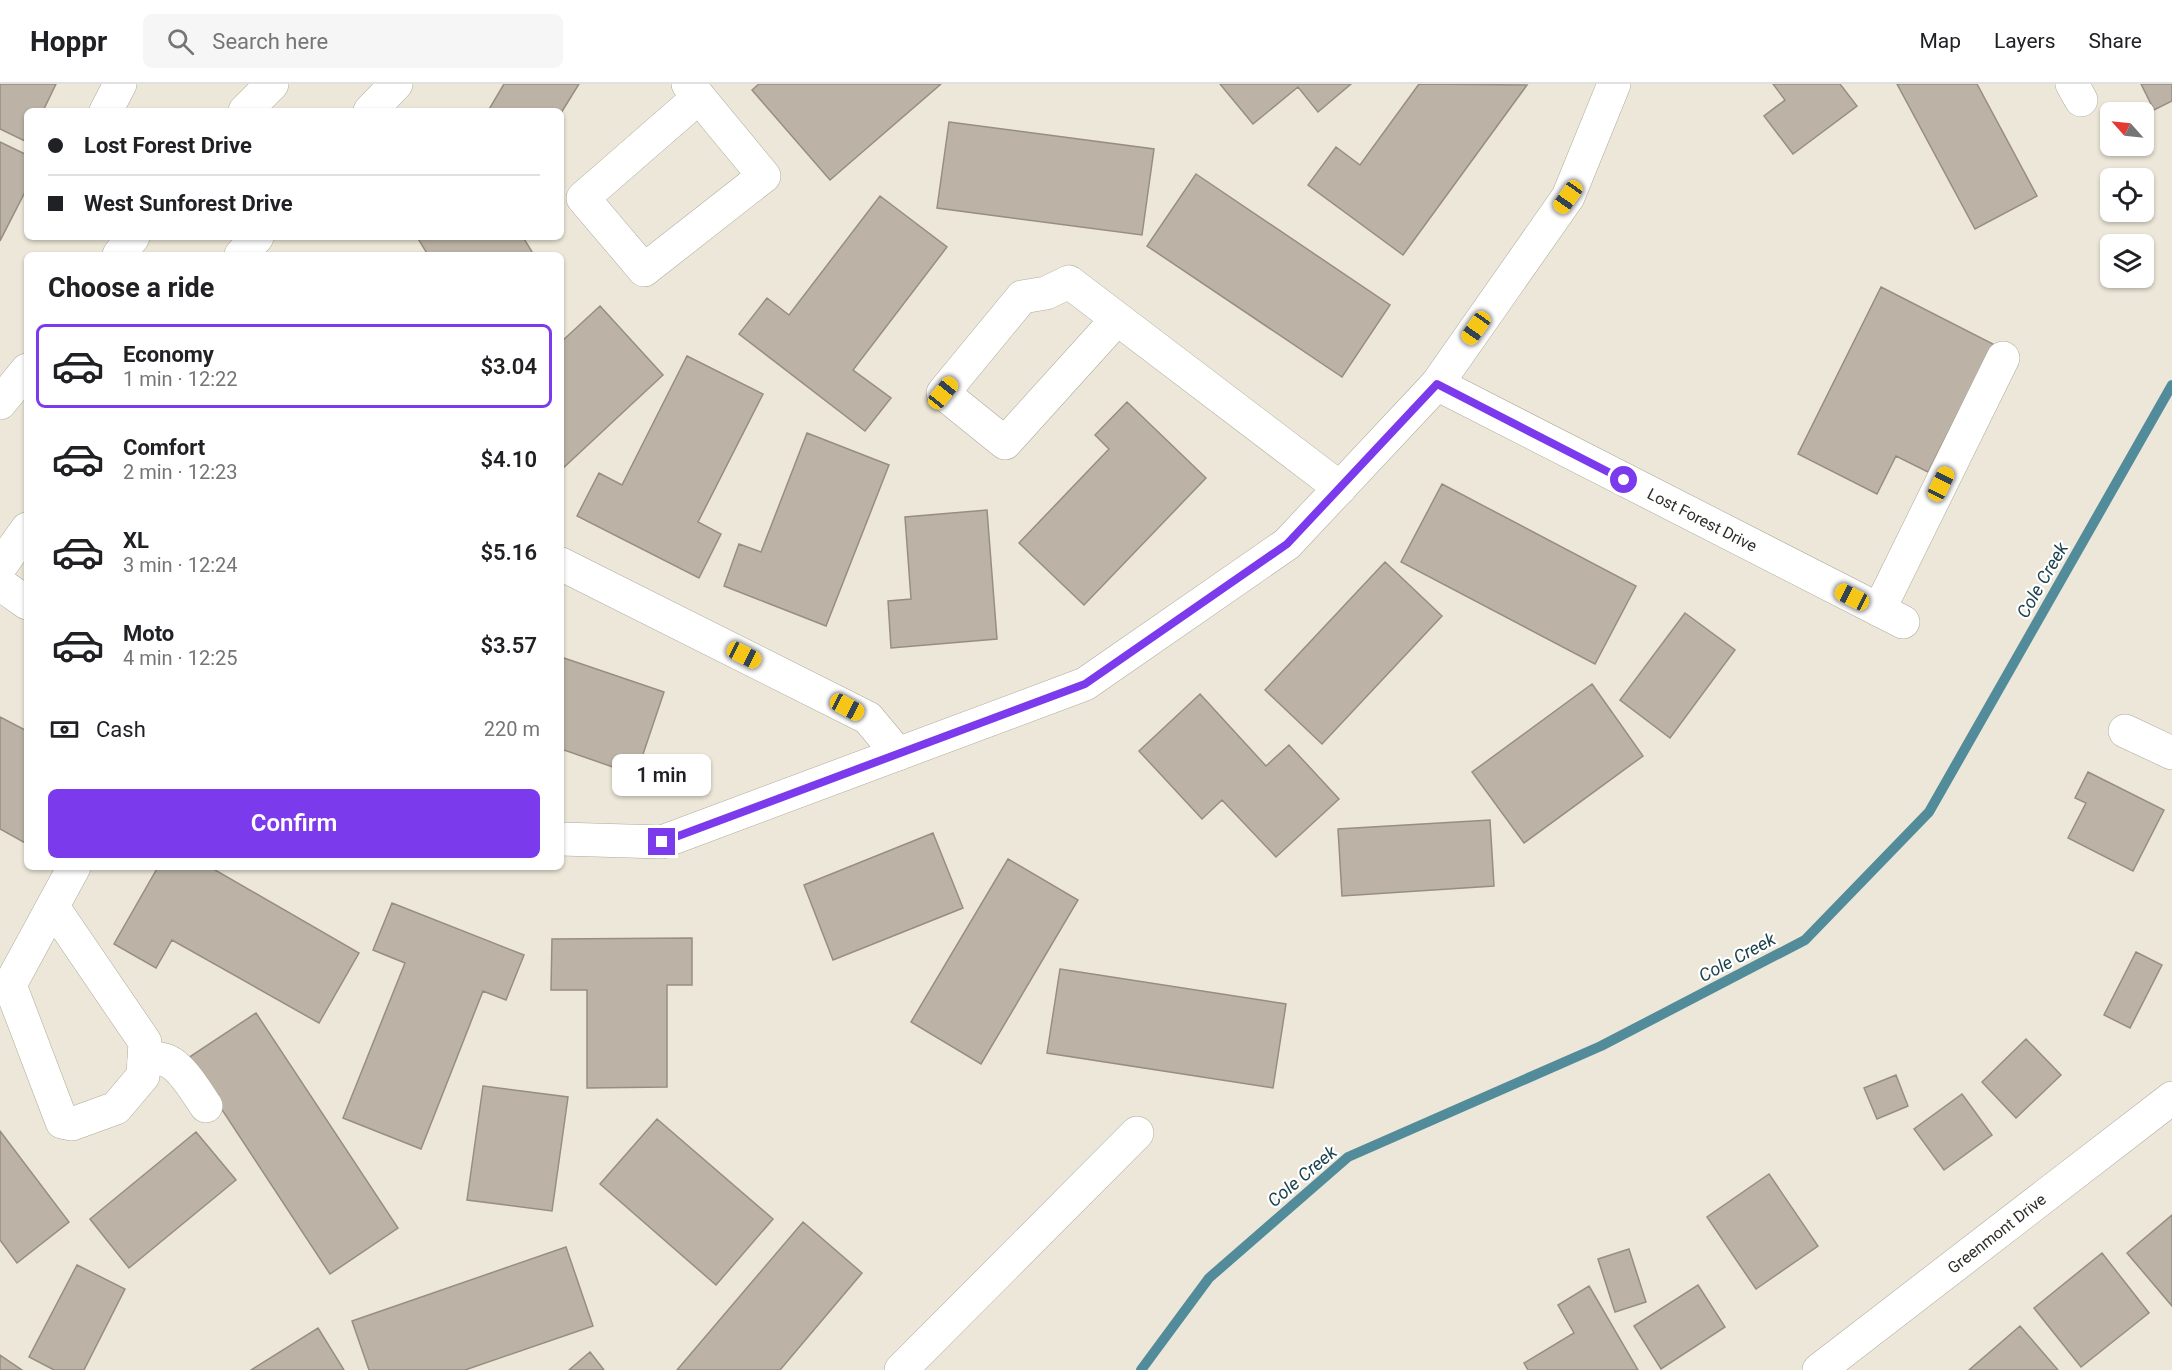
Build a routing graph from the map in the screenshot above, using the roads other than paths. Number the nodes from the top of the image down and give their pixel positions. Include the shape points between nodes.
1 (120, 84) edge
2 (272, 84) edge
3 (396, 84) edge
4 (1614, 84) edge
5 (693, 91) edge
6 (108, 108) edge
7 (248, 108) edge
8 (373, 108) edge
9 (131, 240) edge
10 (254, 240) edge
11 (121, 252) edge
12 (244, 252) edge
13 (1118, 319) junction
14 (2003, 358) dead end
15 (24, 374) edge
16 (1437, 384) junction
17 (0, 403) edge
18 (1340, 488) junction
19 (24, 533) edge
20 (564, 566) edge
21 (0, 567) edge
22 (0, 584) edge
23 (24, 601) edge
24 (2125, 731) dead end
25 (2172, 753) edge
26 (898, 754) junction
27 (564, 839) edge
28 (72, 870) edge
29 (53, 907) junction
30 (144, 1062) junction
31 (2172, 1098) edge
32 (206, 1106) dead end
33 (1137, 1133) dead end
34 (901, 1370) edge
35 (1819, 1370) edge

1 - 6 street
2 - 7 street
3 - 8 street
4 - 16 street via 1568,197
5 - 5 street via 764,176 644,270 583,198
9 - 11 street
10 - 12 street
13 - 13 street via 1069,282 1046,293 1022,297 943,393 1005,443
13 - 18 street
14 - 16 street, Lost Forest Drive via 1891,616
15 - 17 street
16 - 18 street
18 - 26 street via 1287,544 1085,684
19 - 21 street
20 - 26 street via 868,718
22 - 23 street
24 - 25 street
26 - 27 street via 662,842
28 - 29 street
29 - 30 street via 145,1042
29 - 30 street via 10,985 62,1122 72,1124 116,1108 143,1076
30 - 32 street via 171,1062
31 - 35 street, Greenmont Drive
33 - 34 street

